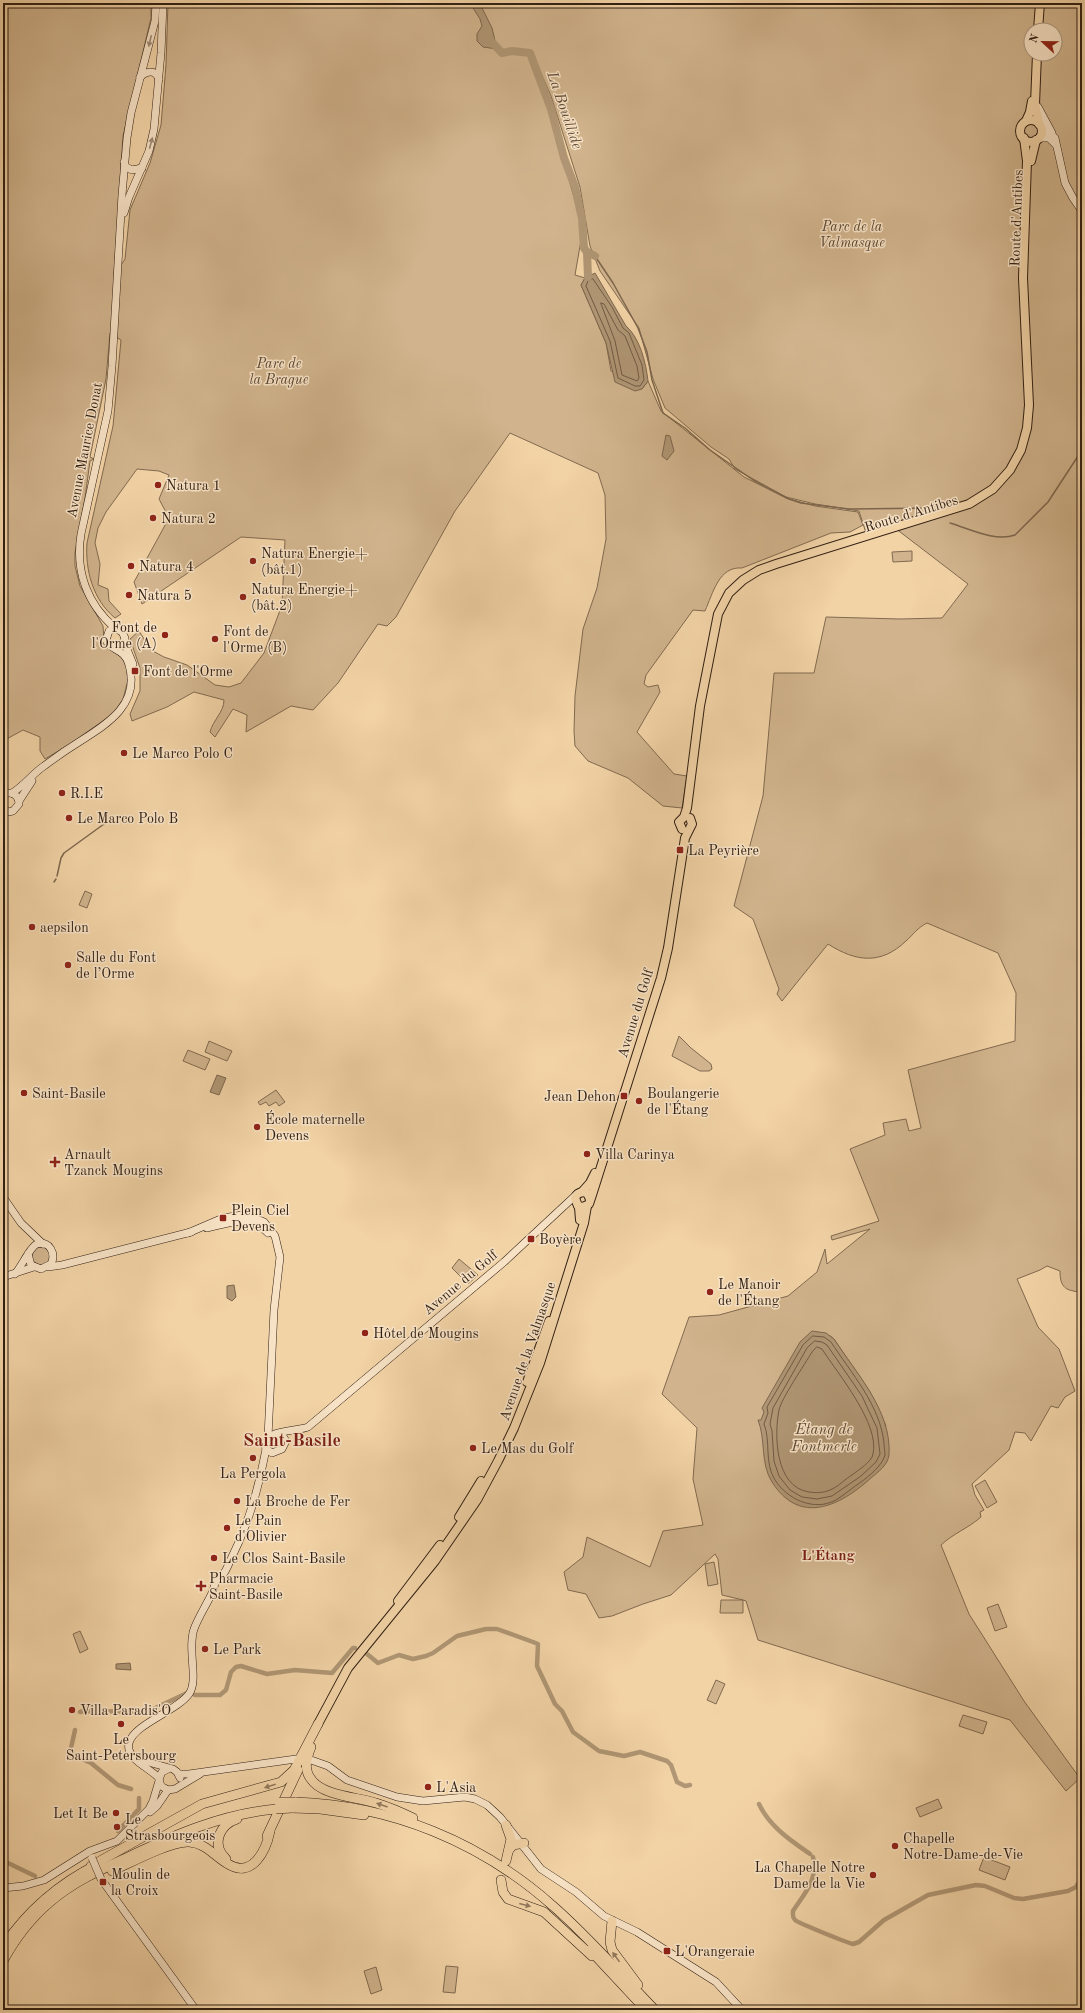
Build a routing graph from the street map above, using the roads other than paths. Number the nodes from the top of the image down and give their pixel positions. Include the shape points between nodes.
1 (156, 3) edge
2 (163, 3) edge
3 (1035, 3) edge
4 (1040, 3) edge
5 (1034, 22) edge
6 (1039, 22) edge
7 (1033, 62) edge
8 (1037, 62) edge
9 (1036, 73) junction
10 (140, 77) junction
11 (159, 79) junction
12 (1026, 121) junction
13 (1040, 125) junction
14 (1024, 138) junction
15 (1055, 138) junction
16 (1038, 139) junction
17 (1057, 146) junction
18 (124, 162) junction
19 (142, 168) junction
20 (1082, 210) edge
21 (121, 232) junction
22 (104, 619) junction
23 (115, 628) junction
24 (107, 633) junction
25 (124, 642) junction
26 (115, 648) junction
27 (704, 693) junction
28 (12, 793) junction
29 (3, 795) edge
30 (19, 801) junction
31 (3, 810) edge
32 (685, 829) junction
33 (616, 1122) junction
34 (609, 1130) junction
35 (580, 1193) junction
36 (3, 1197) edge
37 (583, 1204) junction
38 (564, 1207) junction
39 (29, 1232) junction
40 (43, 1244) junction
41 (32, 1247) junction
42 (28, 1254) junction
43 (53, 1256) junction
44 (72, 1262) junction
45 (48, 1266) junction
46 (34, 1267) junction
47 (15, 1274) junction
48 (3, 1277) edge
49 (268, 1422) junction
50 (294, 1431) junction
51 (279, 1433) junction
52 (268, 1438) junction
53 (286, 1441) junction
54 (266, 1449) junction
55 (275, 1452) junction
56 (262, 1470) junction
57 (318, 1724) junction
58 (134, 1757) junction
59 (296, 1759) dead end
60 (311, 1760) dead end
61 (168, 1769) junction
62 (204, 1772) junction
63 (179, 1774) junction
64 (343, 1777) junction
65 (159, 1780) junction
66 (177, 1787) junction
67 (168, 1790) junction
68 (294, 1805) junction
69 (278, 1806) junction
70 (144, 1816) junction
71 (506, 1825) junction
72 (270, 1831) junction
73 (122, 1837) junction
74 (103, 1843) junction
75 (522, 1843) junction
76 (465, 1846) junction
77 (509, 1850) junction
78 (91, 1855) junction
79 (506, 1860) dead end
80 (59, 1870) junction
81 (83, 1871) junction
82 (501, 1880) dead end
83 (3, 1888) edge
84 (39, 1912) junction
85 (615, 1925) junction
86 (3, 1947) edge
87 (3, 1961) edge
88 (605, 1968) junction
89 (196, 2010) edge
90 (646, 2010) edge
91 (654, 2010) edge
92 (658, 2010) edge
93 (742, 2010) edge

1 -> 10 main road, Avenue Maurice Donat via 155,21
2 - 11 main road, Avenue Maurice Donat
3 - 5 main road
4 - 6 main road
7 - 12 main road via 1031,104
8 - 9 main road
9 - 13 main road via 1035,104
9 - 15 main road via 1038,109
10 - 11 main road via 151,72 157,74
10 - 18 main road, Avenue Maurice Donat
19 -> 11 main road, Avenue Maurice Donat via 154,129
12 - 13 main road via 1034,121
12 - 14 main road via 1021,131
13 - 15 main road
13 - 16 main road via 1042,132
14 - 16 main road via 1030,141
14 - 27 main road, Route d'Antibes via 1027,161 1024,285 1029,410 1025,439 1013,465 993,489 964,507 776,564 759,570 743,580 729,593 718,614
15 - 17 main road
16 - 17 main road via 1049,138
16 - 27 main road, Route d'Antibes via 1031,160 1026,271 1032,417 1029,439 1020,461 996,491 962,512 780,565 746,581 732,594 721,614
17 - 20 main road via 1065,183
18 - 19 main road via 126,167 132,170
18 - 21 main road, Avenue Maurice Donat
19 - 21 main road, Avenue Maurice Donat via 127,201
21 - 22 main road, Avenue Maurice Donat via 108,411 82,529 79,554 83,583
22 - 23 main road
22 - 24 main road
23 - 24 main road
23 - 25 main road via 124,634
24 - 26 main road via 107,643
25 - 26 main road
25 - 30 main road via 133,663 135,677 128,705 115,722 40,773 28,784
26 - 28 main road via 127,658 130,670 130,691 122,709 107,724 32,774
27 - 32 main road, Route d'Antibes via 687,817 692,824
28 - 29 main road
28 - 30 main road
30 - 31 main road via 18,807 13,811
32 - 33 main road, Avenue du Golf via 668,948
32 - 34 main road, Avenue du Golf via 664,947
33 - 34 main road
33 - 37 main road, Avenue du Golf
34 - 35 main road, Avenue du Golf via 593,1178
35 - 37 main road via 575,1198
35 - 37 main road via 586,1193
35 - 38 main road, Avenue du Golf
36 - 39 main road
37 - 38 main road
37 - 57 main road, Avenue de la Valmasque via 580,1222 544,1341 514,1428 476,1500 431,1566 348,1668
38 - 50 main road, Avenue du Golf via 529,1240 346,1396 308,1427
39 - 40 main road
39 - 41 main road
40 - 41 main road
40 - 43 main road via 50,1248
41 - 42 main road
42 - 46 main road via 29,1262
42 - 47 main road
43 - 44 main road via 62,1261
43 - 45 main road
44 - 45 main road via 62,1266
44 - 49 main road via 236,1221 254,1222 267,1232 274,1244 277,1261
45 - 46 main road via 41,1269
46 - 47 main road
47 - 48 main road
49 - 51 main road
49 - 52 main road
50 - 51 main road, Avenue du Golf
50 - 53 main road, Avenue du Golf
51 - 52 main road
51 - 53 main road
52 - 54 main road
53 - 55 main road via 282,1449
54 - 55 main road
54 - 56 main road
55 - 56 main road
56 - 58 main road via 258,1504 253,1520 233,1564 195,1627 191,1640 194,1683 189,1695 132,1736 128,1747
57 - 72 highway
76 -> 57 highway via 430,1826 389,1808 317,1786 308,1775 306,1764
57 -> 81 highway via 294,1770 281,1782 202,1804
58 - 61 main road
58 - 65 main road
59 - 62 main road
60 - 64 main road via 328,1766
61 - 63 main road
61 - 65 main road via 162,1772
62 - 63 main road
62 - 66 main road
63 - 66 main road
64 - 71 main road via 360,1786 409,1799 475,1799 494,1810
64 - 75 main road via 423,1798 465,1794 478,1796 497,1809
65 - 67 main road via 163,1788
65 - 70 main road via 152,1806
66 - 67 main road
67 - 70 main road via 157,1806
68 - 69 highway, bridge
68 - 76 highway via 347,1806 378,1812 416,1824
68 - 88 highway via 364,1815 416,1831 466,1853 499,1871 527,1891 574,1934
69 - 72 highway via 226,1824 219,1836 219,1850 231,1862 248,1862 258,1853
69 - 81 highway via 232,1810 195,1821
69 - 84 highway via 220,1819 165,1839 86,1877 61,1893
70 - 73 main road
71 - 75 main road
71 - 77 highway via 510,1839
72 - 84 highway via 259,1858 247,1867 230,1865 200,1844 178,1843 89,1881
73 - 74 main road
73 - 78 main road
74 - 78 main road via 90,1849
74 - 80 main road via 86,1848
75 - 77 highway via 512,1846
75 - 85 main road via 536,1861 555,1878
76 - 91 highway via 498,1864 542,1896 575,1926
77 - 79 highway
78 - 80 main road
78 - 89 main road, bridge via 101,1879
80 - 83 main road via 34,1884
81 - 86 highway via 36,1906
82 -> 88 highway via 503,1892 508,1900 544,1912
84 - 87 highway via 16,1939
92 -> 85 highway via 612,1950 610,1942
85 - 93 main road via 637,1932 716,1982
88 - 90 highway

